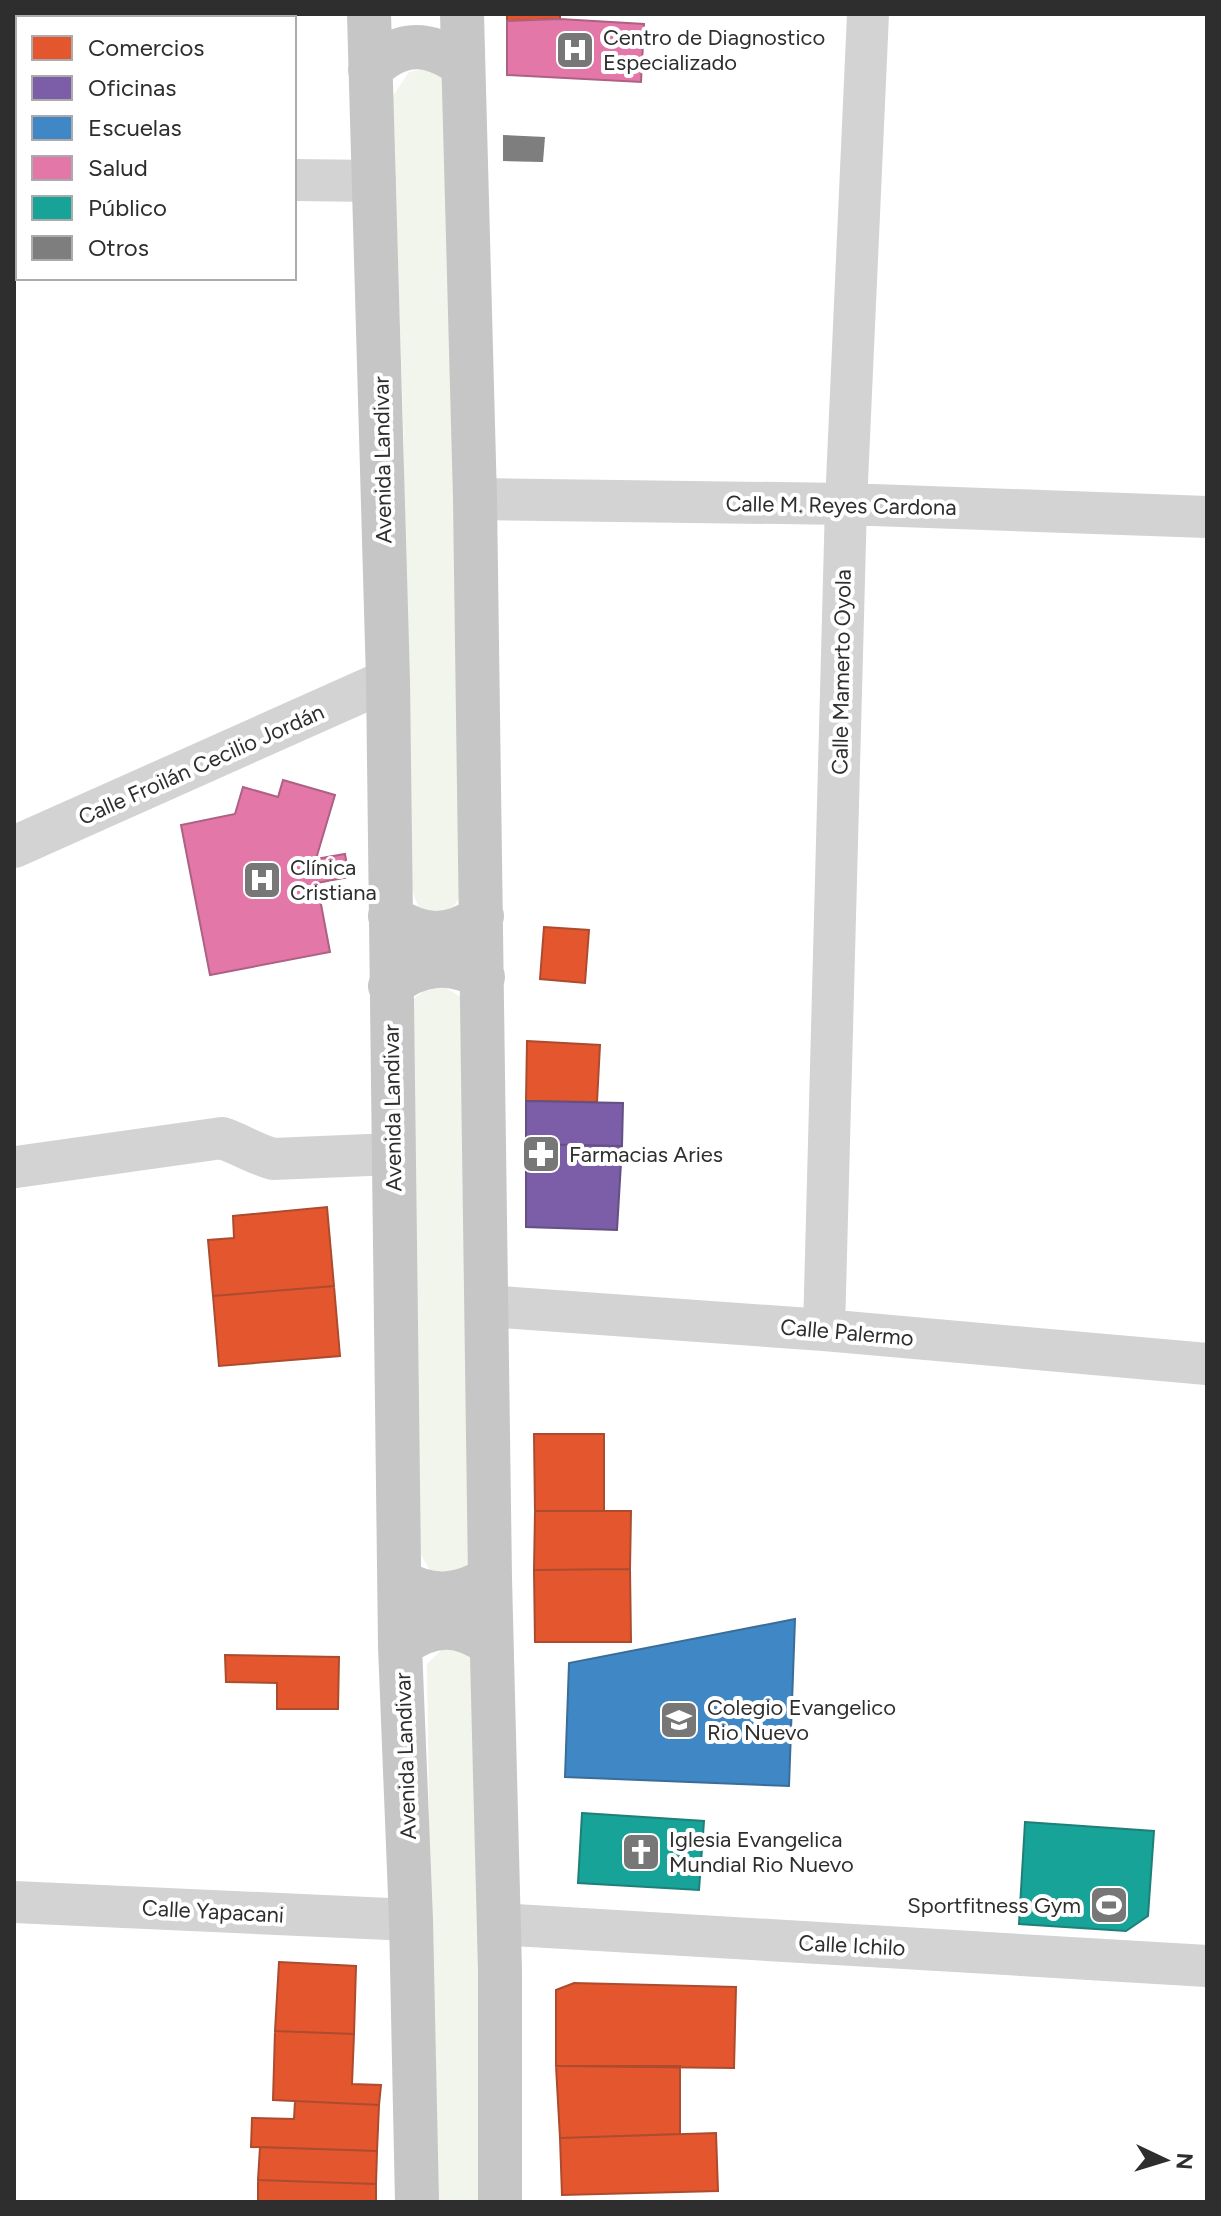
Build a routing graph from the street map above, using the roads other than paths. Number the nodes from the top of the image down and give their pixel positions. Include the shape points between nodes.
1 (369, 14) edge
2 (462, 14) edge
3 (868, 14) edge
4 (462, 65) junction
5 (370, 70) junction
6 (296, 180) edge
7 (375, 181) junction
8 (475, 499) junction
9 (846, 504) junction
10 (1207, 517) edge
11 (388, 680) junction
12 (14, 847) edge
13 (390, 916) junction
14 (482, 916) junction
15 (483, 977) junction
16 (390, 986) junction
17 (393, 1154) junction
18 (16, 1167) edge
19 (487, 1306) junction
20 (824, 1330) junction
21 (1207, 1364) edge
22 (490, 1578) junction
23 (400, 1581) junction
24 (491, 1645) junction
25 (400, 1646) junction
26 (14, 1902) edge
27 (411, 1920) junction
28 (498, 1924) junction
29 (1207, 1966) edge
30 (417, 2202) edge
31 (500, 2202) edge

1 - 5 main road, Avenida Landivar
2 - 4 main road
3 - 9 street, Calle Mamerto Oyola
4 - 5 main road via 432,48 416,46 398,50
4 - 8 main road
5 - 7 main road, Avenida Landivar
6 - 7 street
7 - 11 main road, Avenida Landivar
8 - 9 street, Calle M. Reyes Cardona
8 - 14 main road
9 - 10 street, Calle M. Reyes Cardona
9 - 20 street, Calle Mamerto Oyola
11 - 12 street, Calle Froilán Cecilio Jordán
11 - 13 main road, Avenida Landivar
13 - 14 main road via 403,926 436,934 453,932
13 - 16 main road, Avenida Landivar
14 - 15 main road
15 - 16 main road via 435,964 403,975
15 - 19 main road
16 - 17 main road, Avenida Landivar
17 - 18 street via 273,1159 222,1138
17 - 23 main road, Avenida Landivar
19 - 20 street, Calle Palermo
19 - 22 main road
20 - 21 street, Calle Palermo
22 - 23 main road via 445,1595
22 - 24 main road
23 - 25 main road, Avenida Landivar
24 - 25 main road via 446,1626 414,1635
24 - 28 main road
25 - 27 main road, Avenida Landivar
26 - 27 street, Calle Yapacani
27 - 30 main road, Avenida Landivar
28 - 29 street, Calle Ichilo
28 - 31 main road

